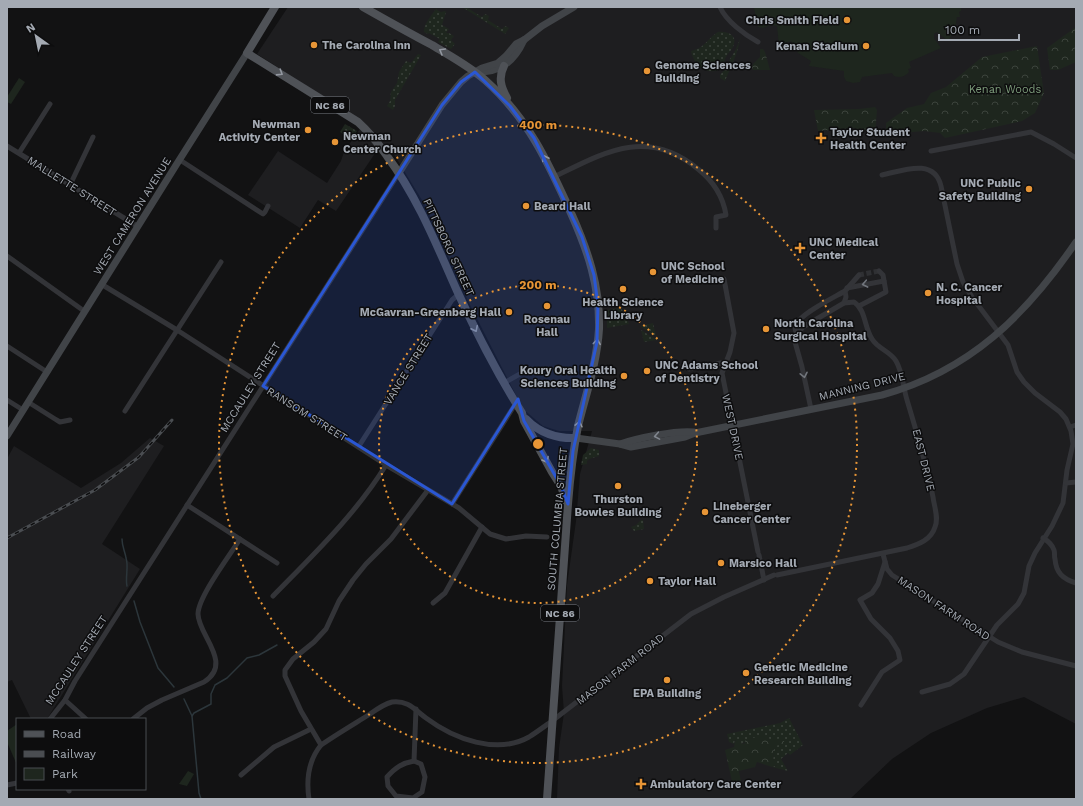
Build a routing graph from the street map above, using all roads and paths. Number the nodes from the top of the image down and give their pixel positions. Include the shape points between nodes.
1 (275, 7) edge
2 (364, 7) edge
3 (574, 7) edge
4 (720, 7) edge
5 (524, 40) junction
6 (758, 42) dead end
7 (247, 52) junction
8 (504, 66) junction
9 (475, 72) junction
10 (50, 104) dead end
11 (510, 106) junction
12 (93, 137) dead end
13 (7, 146) edge
14 (931, 151) dead end
15 (19, 153) junction
16 (1076, 158) edge
17 (180, 160) junction
18 (399, 173) junction
19 (882, 175) dead end
20 (554, 177) junction
21 (70, 185) junction
22 (268, 206) dead end
23 (137, 226) junction
24 (716, 228) dead end
25 (1076, 242) edge
26 (7, 256) edge
27 (221, 262) dead end
28 (879, 271) dead end
29 (859, 275) tunnel mouth
30 (724, 279) dead end
31 (884, 280) junction
32 (101, 284) junction
33 (846, 290) junction
34 (458, 294) junction
35 (844, 303) junction
36 (859, 306) junction
37 (84, 311) junction
38 (177, 330) junction
39 (998, 333) junction
40 (797, 334) junction
41 (7, 346) edge
42 (726, 362) junction
43 (689, 369) dead end
44 (527, 370) dead end
45 (47, 372) junction
46 (504, 383) junction
47 (263, 386) junction
48 (904, 388) junction
49 (7, 400) edge
50 (28, 402) junction
51 (516, 404) junction
52 (811, 409) junction
53 (23, 410) junction
54 (125, 411) dead end
55 (522, 413) junction
56 (70, 420) dead end
57 (733, 425) junction
58 (1076, 425) edge
59 (1070, 428) junction
60 (7, 436) edge
61 (576, 438) junction
62 (359, 446) junction
63 (386, 465) junction
64 (1076, 482) edge
65 (1066, 483) junction
66 (428, 490) junction
67 (452, 504) junction
68 (568, 504) junction
69 (187, 505) junction
70 (482, 528) junction
71 (547, 537) dead end
72 (1043, 538) junction
73 (240, 539) junction
74 (883, 554) junction
75 (885, 562) junction
76 (277, 563) dead end
77 (764, 580) junction
78 (1076, 583) edge
79 (273, 596) dead end
80 (433, 603) dead end
81 (989, 637) junction
82 (1076, 666) edge
83 (922, 692) dead end
84 (65, 700) junction
85 (861, 705) dead end
86 (416, 709) junction
87 (51, 718) edge
88 (85, 718) edge
89 (135, 718) edge
90 (552, 721) junction
91 (311, 729) junction
92 (321, 745) junction
93 (414, 761) junction
94 (241, 775) dead end
95 (309, 799) edge
96 (547, 799) edge

1 - 7 main road, WEST CAMERON AVENUE
9 -> 2 main road, SOUTH COLUMBIA STREET / NC 86
3 - 5 street, MCCAULEY STREET
4 - 6 street via 724,15 743,34
5 - 8 street
5 - 9 street, MCCAULEY STREET via 516,44 498,63
7 - 17 street, WEST CAMERON AVENUE
7 -> 18 main road, PITTSBORO STREET / NC 86 via 358,122 372,135
8 - 9 street via 486,73
8 - 11 main road via 500,82
9 - 11 main road, SOUTH COLUMBIA STREET / NC 86
9 - 18 street, MCCAULEY STREET via 449,96
10 - 15 street
20 -> 11 main road, SOUTH COLUMBIA STREET / NC 86 via 534,138
12 - 21 street
13 - 15 street, MALLETTE STREET
14 - 16 street via 1031,132
15 - 21 street, MALLETTE STREET
17 - 22 street via 262,214
17 - 23 street, WEST CAMERON AVENUE
18 - 34 main road, PITTSBORO STREET / NC 86 via 432,232
18 - 47 street, MCCAULEY STREET
19 - 39 street via 916,168 928,170 937,176 960,275 972,297
20 - 24 street via 617,149 635,146 664,149 692,164 717,189 726,215 716,217
61 -> 20 main road, SOUTH COLUMBIA STREET / NC 86 via 594,364 599,329 598,305 594,276 585,244
21 - 23 street, MALLETTE STREET
23 - 32 street, WEST CAMERON AVENUE
25 - 39 street, MANNING DRIVE via 1046,284
26 - 37 street
27 - 38 street
28 - 31 street
29 - 33 street
30 - 42 street, WEST DRIVE via 734,333
31 -> 33 street
31 - 36 street via 884,294
32 - 37 street, WEST CAMERON AVENUE
32 - 38 street, RANSOM STREET
33 - 35 street
33 - 40 street via 803,316 796,324
34 -> 46 main road, PITTSBORO STREET / NC 86
34 - 62 street, VANCE STREET
35 - 36 street via 854,302
35 - 40 street via 802,327
36 - 48 street, EAST DRIVE via 871,338 898,364
37 - 45 street, WEST CAMERON AVENUE
38 - 47 street, RANSOM STREET
38 - 54 street
39 - 48 street, MANNING DRIVE via 960,360
39 - 59 street via 1009,347 1017,372 1024,382 1060,412
40 -> 52 street via 795,342
41 - 45 street
42 - 43 street
42 - 57 street, WEST DRIVE via 722,373
44 - 46 street
45 - 50 street, WEST CAMERON AVENUE
46 - 51 main road, PITTSBORO STREET / NC 86
47 - 62 street, RANSOM STREET
47 - 69 street, MCCAULEY STREET
48 - 52 street, MANNING DRIVE
48 - 74 street, EAST DRIVE via 921,444 937,520 927,539 919,544
49 - 53 street
50 - 53 street, WEST CAMERON AVENUE
50 - 56 street via 60,422
51 - 55 main road, PITTSBORO STREET / NC 86
51 - 67 street
52 - 57 street, MANNING DRIVE
53 - 60 street, WEST CAMERON AVENUE
55 - 61 main road, MANNING DRIVE via 542,432
55 -> 68 main road, PITTSBORO STREET / NC 86 via 524,421 560,483
57 - 61 street, MANNING DRIVE via 631,447
57 - 77 street, WEST DRIVE
58 - 59 street
59 - 65 street via 1073,444
61 - 68 main road, SOUTH COLUMBIA STREET / NC 86
62 - 63 street, RANSOM STREET
63 - 66 street, RANSOM STREET
63 - 79 street via 351,514
64 - 65 street
65 - 72 street via 1062,509
66 - 67 street, RANSOM STREET
66 - 91 street via 391,539 353,580 339,601 326,629 290,662 285,670 285,676
67 - 70 street, RANSOM STREET
68 - 90 main road, SOUTH COLUMBIA STREET / NC 86
69 - 73 street
69 - 84 street, MCCAULEY STREET
70 - 71 street, RANSOM STREET via 506,539 526,536
70 - 80 street via 445,593
72 - 78 street via 1054,550 1060,575
72 - 81 street via 1029,566 1021,599
73 - 76 street
73 - 89 street via 199,605 199,619 216,659 214,673 210,679 162,700
74 - 75 street, MASON FARM ROAD
74 - 77 street, MASON FARM ROAD via 775,575
75 - 81 street, MASON FARM ROAD via 895,577
75 - 85 street via 878,584 872,593 860,600 871,620 890,638 898,650 900,660 882,672
77 - 90 street, MASON FARM ROAD via 691,614
81 - 82 street, MASON FARM ROAD via 1019,651
81 - 83 street via 968,669 958,679
84 - 87 street, MCCAULEY STREET
84 - 88 street
86 - 90 street, MASON FARM ROAD via 436,726 468,740 486,744 509,744 528,737
86 - 92 street via 400,702 385,704
86 - 93 street
90 - 96 main road, SOUTH COLUMBIA STREET / NC 86
91 - 92 street
91 - 94 street via 274,747
92 - 95 street via 314,753 308,773
93 - 93 street via 396,767 387,777 388,786 396,796 413,798 422,792 425,777 421,764

